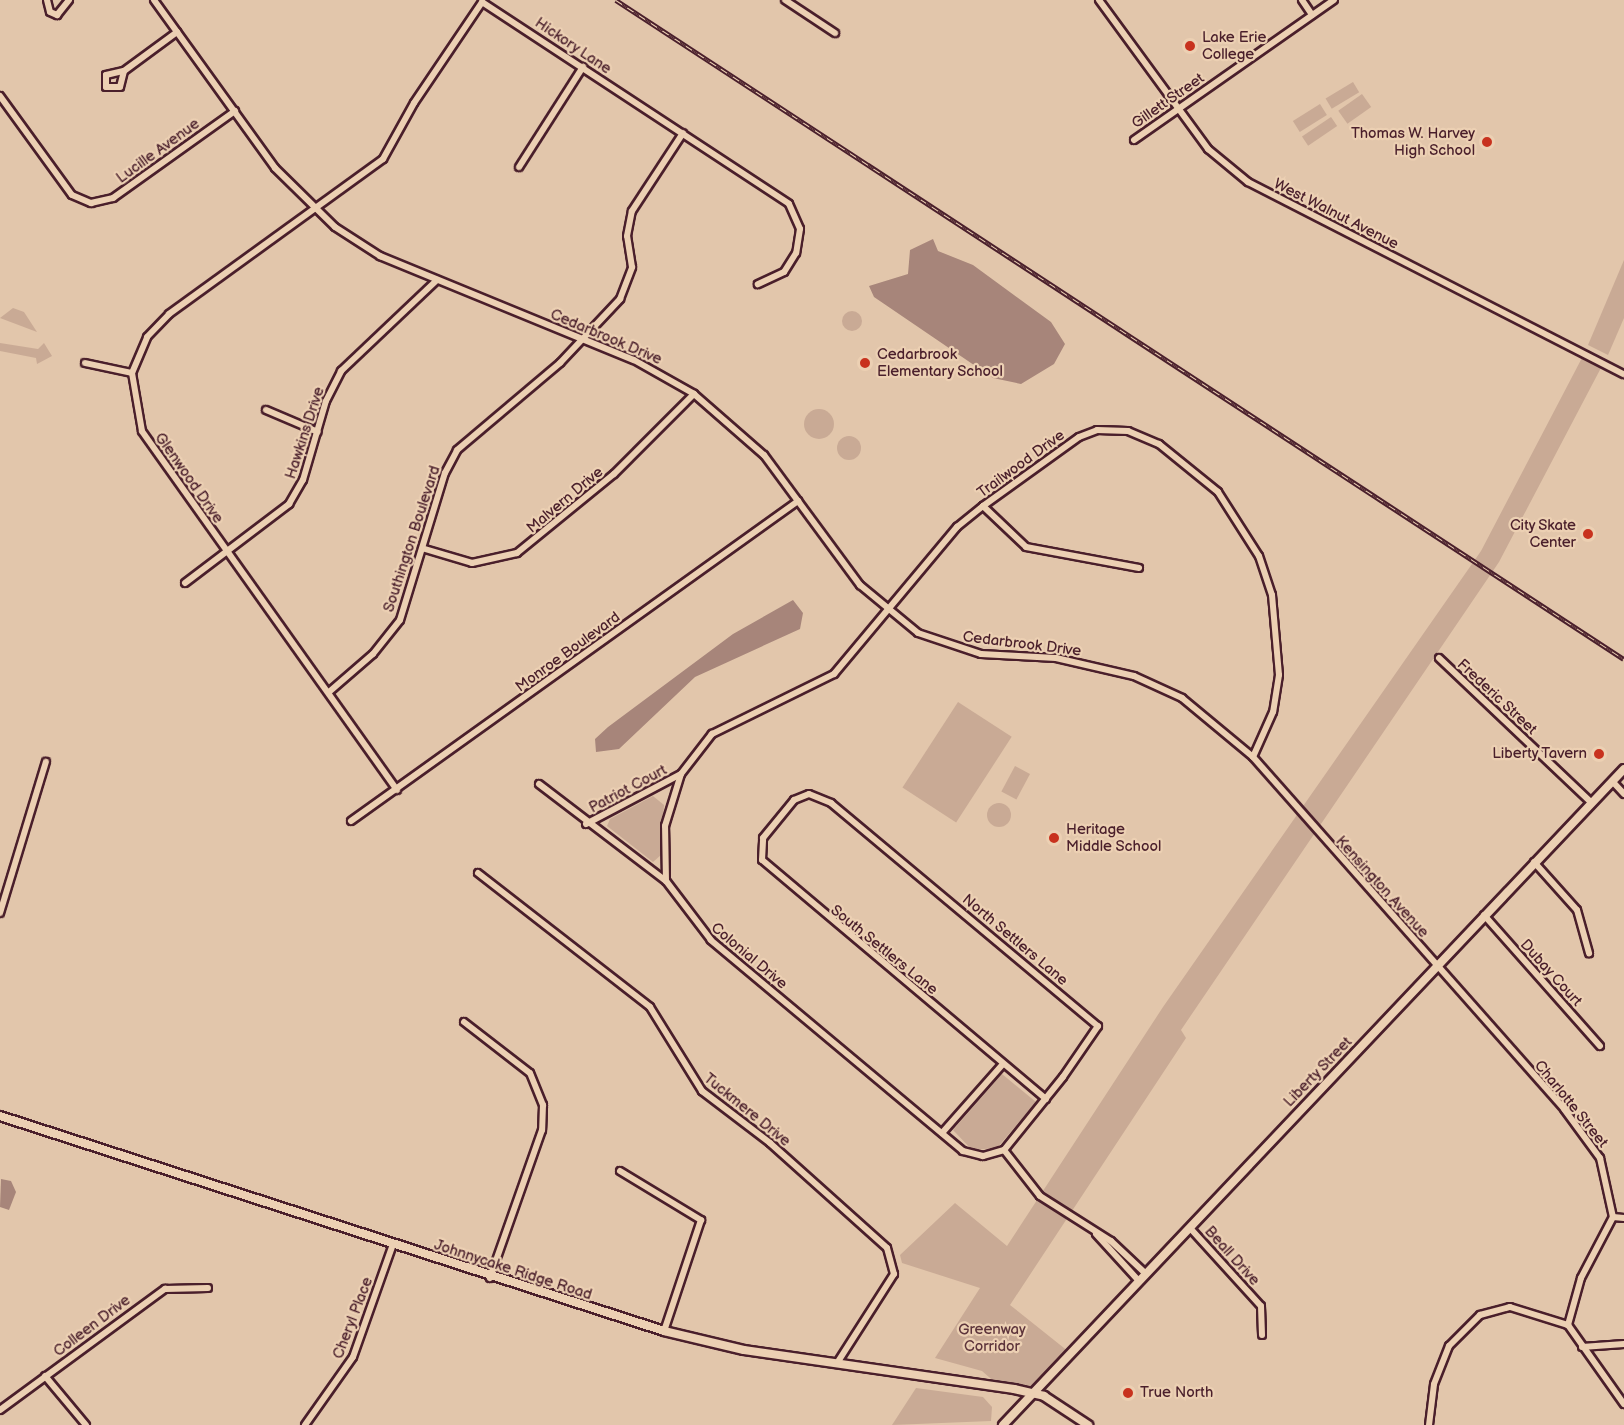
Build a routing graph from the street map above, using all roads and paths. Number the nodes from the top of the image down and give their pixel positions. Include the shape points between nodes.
1 (47, 0) edge
2 (69, 0) edge
3 (154, 0) edge
4 (785, 0) edge
5 (1099, 0) edge
6 (1302, 0) edge
7 (1334, 0) edge
8 (1312, 15) junction
9 (177, 32) junction
10 (835, 33) dead end
11 (583, 67) junction
12 (124, 71) dead end
13 (0, 96) edge
14 (1179, 108) junction
15 (235, 111) junction
16 (683, 133) junction
17 (1134, 140) dead end
18 (519, 167) dead end
19 (315, 209) junction
20 (437, 280) junction
21 (758, 284) dead end
22 (579, 340) junction
23 (85, 363) dead end
24 (132, 373) junction
25 (1624, 374) edge
26 (694, 394) junction
27 (266, 410) dead end
28 (318, 432) junction
29 (798, 501) junction
30 (983, 506) junction
31 (425, 549) junction
32 (227, 554) junction
33 (1139, 568) dead end
34 (185, 582) dead end
35 (890, 612) junction
36 (1439, 658) dead end
37 (329, 692) junction
38 (1253, 757) junction
39 (46, 762) dead end
40 (1624, 769) edge
41 (681, 774) junction
42 (1612, 781) junction
43 (539, 783) dead end
44 (397, 790) junction
45 (1624, 794) edge
46 (1592, 802) junction
47 (790, 804) joint
48 (351, 821) dead end
49 (586, 824) junction
50 (1534, 862) junction
51 (478, 873) dead end
52 (666, 881) junction
53 (0, 913) edge
54 (1484, 915) junction
55 (1589, 953) dead end
56 (1437, 967) junction
57 (464, 1022) dead end
58 (1600, 1046) dead end
59 (1003, 1064) junction
60 (1046, 1099) junction
61 (0, 1116) edge
62 (942, 1133) junction
63 (1004, 1150) junction
64 (620, 1171) dead end
65 (1612, 1217) junction
66 (1624, 1218) edge
67 (1190, 1228) junction
68 (1096, 1234) junction
69 (393, 1244) junction
70 (1145, 1273) junction
71 (490, 1279) junction
72 (1138, 1280) junction
73 (208, 1288) dead end
74 (1568, 1325) junction
75 (664, 1331) junction
76 (1262, 1335) dead end
77 (1624, 1344) edge
78 (1582, 1347) junction
79 (837, 1363) junction
80 (45, 1376) junction
81 (1032, 1394) junction
82 (1624, 1404) edge
83 (0, 1410) edge
84 (86, 1425) edge
85 (305, 1425) edge
86 (1003, 1425) edge
87 (1088, 1425) edge
88 (1429, 1425) edge

1 - 2 street via 50,12 57,15
3 - 9 street, Cedarbrook Drive
4 - 10 street
5 - 14 street, West Walnut Avenue
6 - 8 street
7 - 8 street, Gillett Street
8 - 14 street, Gillett Street
9 - 12 street
9 - 15 street, Cedarbrook Drive
11 - 16 street, Hickory Lane
11 - 18 street
11 - 19 street, Hickory Lane via 482,2 413,104 392,150
13 - 15 street, Lucille Avenue via 72,195 91,203 113,198
14 - 17 street, Gillett Street
14 - 25 street, West Walnut Avenue via 1208,149 1248,182
15 - 19 street, Cedarbrook Drive via 275,168
16 - 21 street, Hickory Lane via 778,194 796,215 796,253 784,272
16 - 22 street, Southington Boulevard via 632,211 626,289
19 - 20 street, Cedarbrook Drive via 359,244
19 - 24 street via 159,323
20 - 22 street, Cedarbrook Drive
20 - 28 street, Hawkins Drive via 427,296 348,362 326,401
22 - 26 street, Cedarbrook Drive via 634,360
22 - 31 street, Southington Boulevard via 559,364 457,450 440,486
23 - 24 street
24 - 32 street, Glenwood Drive via 142,431
26 - 29 street, Cedarbrook Drive via 764,455
26 - 31 street, Malvern Drive via 614,474 517,553 472,562
27 - 28 street
28 - 32 street, Hawkins Drive via 289,504
29 - 35 street, Cedarbrook Drive via 860,585
29 - 44 street, Monroe Boulevard
30 - 33 street via 1026,546
30 - 35 street, Trailwood Drive via 957,527
30 - 38 street, Trailwood Drive via 1079,437 1097,430 1128,431 1190,466 1240,522 1272,596 1279,675 1273,712
31 - 37 street, Southington Boulevard via 400,620 373,654
32 - 34 street, Hawkins Drive
32 - 37 street, Glenwood Drive
35 - 38 street, Cedarbrook Drive via 918,633 957,649 1056,658 1134,676 1182,698
35 - 41 street via 834,674 732,721 700,747
36 - 46 street, Frederic Street
37 - 44 street, Glenwood Drive
38 - 56 street, Kensington Avenue
39 - 53 street
40 - 42 street, Liberty Street
41 - 49 street, Patriot Court
41 - 52 street via 665,826
42 - 45 street
42 - 46 street, Liberty Street
43 - 49 street, Patriot Court
44 - 48 street, Monroe Boulevard
46 - 50 street, Liberty Street
47 - 59 street, South Settlers Lane via 760,847 772,873
47 - 60 street, North Settlers Lane via 809,794 831,803 1098,1026
49 - 52 street, Patriot Court
50 - 54 street, Liberty Street
50 - 55 street via 1577,910
51 - 79 street, Tuckmere Drive via 650,1007 702,1091 770,1143 887,1248 894,1274
52 - 62 street, Colonial Drive via 711,940
54 - 56 street, Liberty Street
54 - 58 street, Dubay Court
56 - 65 street, Charlotte Street via 1587,1140 1607,1176
56 - 67 street, Liberty Street
57 - 71 street via 530,1073 543,1105 542,1130
59 - 60 street, South Settlers Lane
59 - 62 street
60 - 63 street, North Settlers Lane
61 - 69 main road, Johnnycake Ridge Road
62 - 63 street, Colonial Drive via 974,1155
63 - 68 street via 1049,1203
64 - 75 street via 701,1220
65 - 66 street
65 - 74 street via 1581,1278
67 - 70 street, Liberty Street
67 - 76 street, Beall Drive via 1261,1306
68 - 70 street
68 - 72 street
69 - 71 main road, Johnnycake Ridge Road
69 - 85 street, Cheryl Place via 353,1357
70 - 72 street, Liberty Street
71 - 75 main road, Johnnycake Ridge Road
72 - 81 street, Liberty Street
73 - 80 street, Colleen Drive via 165,1289
74 - 78 street
74 - 88 street via 1510,1307 1480,1315 1449,1346 1434,1384
75 - 79 main road, Johnnycake Ridge Road
77 - 78 street
78 - 82 street
79 - 81 main road, Johnnycake Ridge Road
80 - 83 street, Colleen Drive
80 - 84 street
81 - 86 street, Liberty Street
81 - 87 main road, Johnnycake Ridge Road

